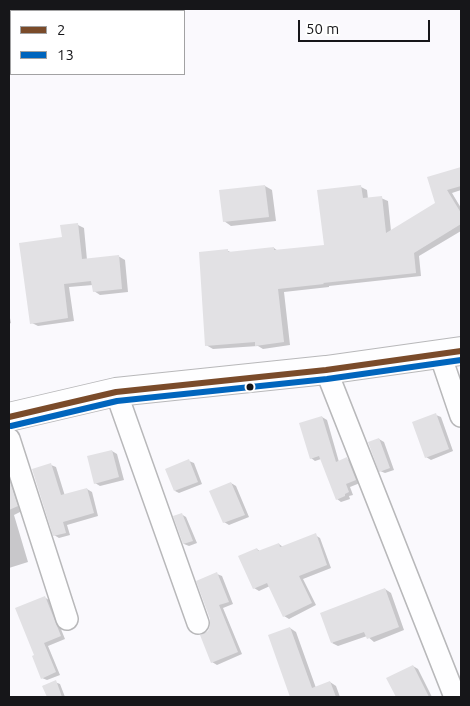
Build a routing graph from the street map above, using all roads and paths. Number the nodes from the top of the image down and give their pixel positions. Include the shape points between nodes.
1 (451, 352) edge
2 (326, 370) junction
3 (116, 392) junction
4 (461, 416) edge
5 (9, 417) edge
6 (9, 439) edge
7 (67, 619) dead end
8 (198, 624) dead end
9 (455, 697) edge

1 - 2 main road
1 - 4 street
2 - 3 main road
2 - 9 street
3 - 5 main road
3 - 8 street
6 - 7 street

